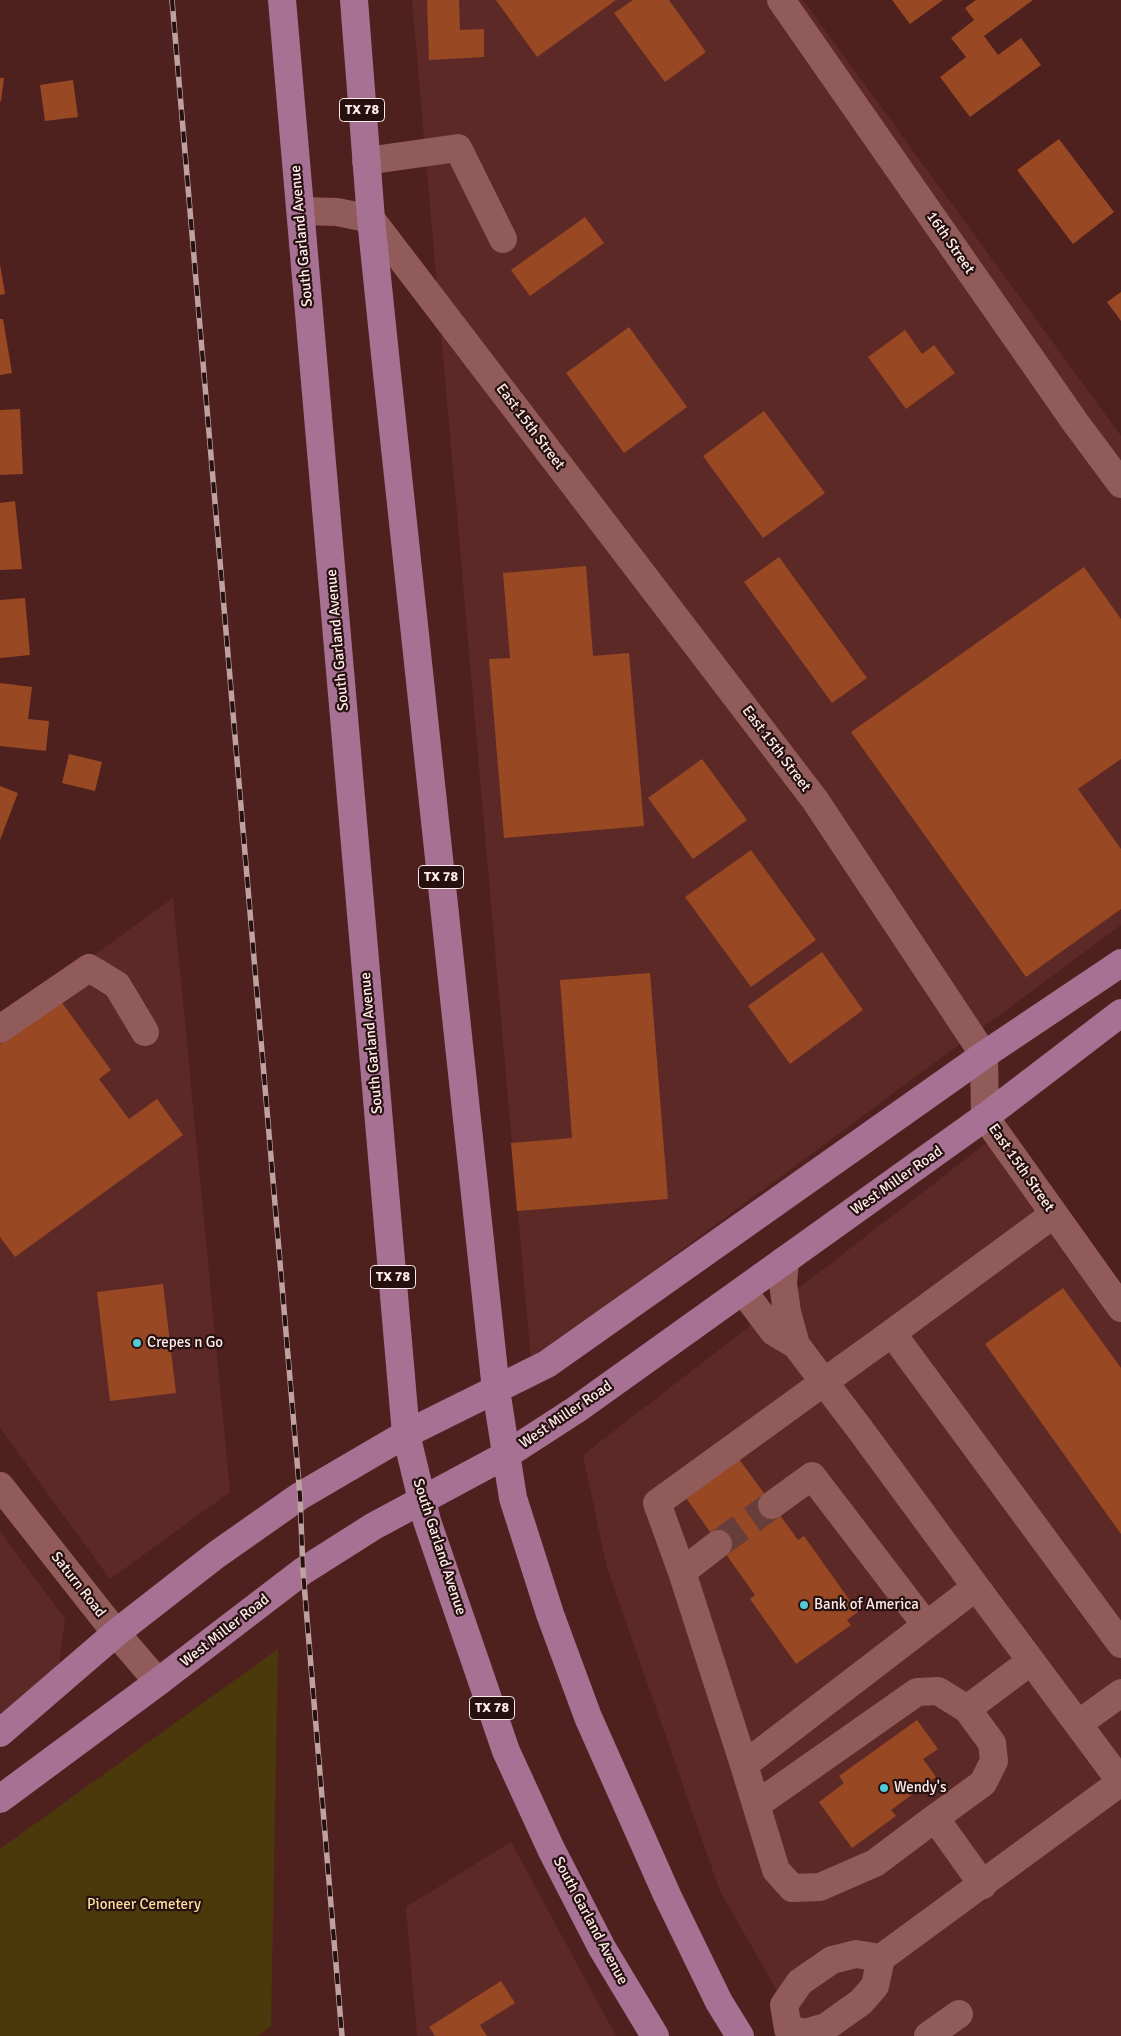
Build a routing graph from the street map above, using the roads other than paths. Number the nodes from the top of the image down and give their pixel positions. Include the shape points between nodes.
1 (282, 0) edge
2 (354, 0) edge
3 (781, 0) edge
4 (366, 161) junction
5 (301, 211) junction
6 (371, 219) junction
7 (503, 239) dead end
8 (1121, 484) edge
9 (1121, 963) edge
10 (1121, 1012) edge
11 (0, 1029) edge
12 (145, 1032) dead end
13 (984, 1055) junction
14 (985, 1117) junction
15 (1054, 1214) junction
16 (785, 1260) junction
17 (743, 1291) junction
18 (1121, 1308) edge
19 (892, 1333) junction
20 (796, 1345) junction
21 (824, 1382) junction
22 (496, 1390) junction
23 (406, 1434) junction
24 (506, 1456) junction
25 (0, 1486) edge
26 (422, 1501) junction
27 (772, 1504) tunnel mouth
28 (718, 1544) tunnel mouth
29 (682, 1572) junction
30 (976, 1587) junction
31 (926, 1626) junction
32 (116, 1634) junction
33 (1121, 1644) edge
34 (1031, 1661) junction
35 (158, 1682) junction
36 (1121, 1693) edge
37 (967, 1709) junction
38 (1078, 1724) junction
39 (0, 1733) edge
40 (744, 1765) junction
41 (0, 1799) edge
42 (756, 1805) junction
43 (935, 1818) junction
44 (983, 1885) junction
45 (881, 1958) junction
46 (958, 2014) dead end
47 (784, 2032) edge
48 (655, 2036) edge
49 (740, 2036) edge
50 (928, 2036) edge

1 - 5 main road, South Garland Avenue / TX 78
2 - 4 main road, TX 78
3 - 8 street, 16th Street
4 - 6 main road, TX 78
4 - 7 street via 458,148
5 - 6 street via 337,212
5 - 23 main road, South Garland Avenue / TX 78
6 - 13 street, East 15th Street via 815,800
6 - 22 main road, TX 78
9 - 13 main road
10 - 14 main road, West Miller Road
11 - 12 street via 89,968 117,985
13 - 14 street, East 15th Street
13 - 22 main road via 547,1364
14 - 15 street, East 15th Street
14 - 16 main road, West Miller Road
15 - 18 street, East 15th Street
15 - 19 street
16 - 17 main road, West Miller Road
16 - 20 street via 787,1312
17 - 20 street via 774,1332
17 - 24 main road, West Miller Road
19 - 21 street
19 - 33 street
20 - 21 street
21 - 29 street via 656,1503
21 - 30 street
22 - 23 main road
22 - 24 main road, TX 78
23 - 26 main road, South Garland Avenue / TX 78
23 - 32 main road via 300,1496 216,1555
24 - 26 main road, West Miller Road
24 - 49 main road, TX 78 via 513,1498 550,1614 588,1717 667,1895 719,2002
25 - 32 street, Saturn Road
26 - 35 main road, West Miller Road via 374,1526 303,1571
26 - 48 main road, South Garland Avenue / TX 78 via 506,1752 602,1948
27 - 31 street via 812,1476
28 - 29 street
29 - 40 street
30 - 31 street
30 - 34 street
31 - 40 street
32 - 35 street, Saturn Road
32 - 39 main road
34 - 37 street
34 - 38 street
35 - 41 main road, West Miller Road
36 - 38 street
37 - 42 street via 938,1691 917,1692
37 - 43 street via 992,1743 994,1761 983,1783
38 - 44 street via 1121,1782
40 - 42 street
42 - 43 street via 776,1870 792,1888 820,1887 875,1863
43 - 44 street
44 - 45 street
45 - 47 street via 875,1986 862,2002 826,2028 805,2034
45 - 47 street via 856,1954 832,1960 800,1982 784,2005
46 - 50 street

